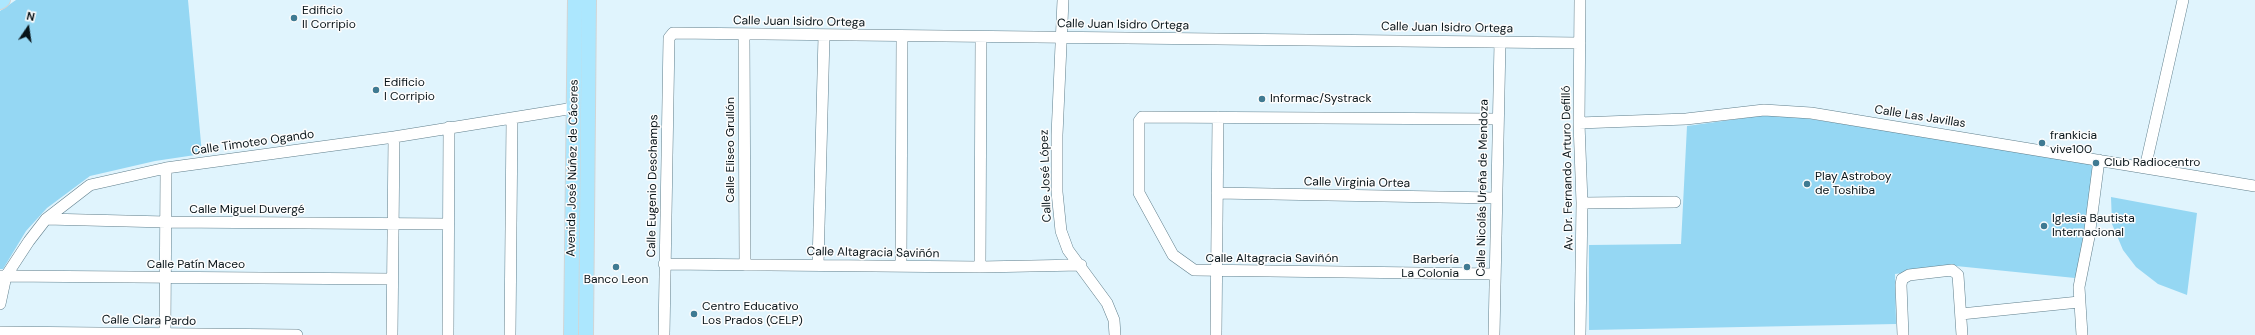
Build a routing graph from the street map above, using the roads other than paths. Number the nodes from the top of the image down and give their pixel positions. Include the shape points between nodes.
1 (3, 0) edge
2 (575, 0) edge
3 (589, 0) edge
4 (1062, 0) edge
5 (1580, 0) edge
6 (2183, 0) edge
7 (0, 2) edge
8 (744, 34) junction
9 (824, 36) junction
10 (902, 37) junction
11 (1063, 37) junction
12 (669, 38) joint
13 (981, 38) junction
14 (1500, 42) junction
15 (1580, 43) junction
16 (574, 108) junction
17 (1218, 117) junction
18 (512, 118) junction
19 (1497, 119) junction
20 (1579, 123) junction
21 (449, 128) junction
22 (394, 137) junction
23 (2099, 160) junction
24 (166, 168) junction
25 (2146, 168) junction
26 (2255, 186) edge
27 (1217, 194) junction
28 (1495, 198) junction
29 (1675, 202) dead end
30 (1582, 203) junction
31 (46, 219) junction
32 (166, 222) junction
33 (393, 224) junction
34 (448, 224) junction
35 (664, 264) junction
36 (745, 265) junction
37 (818, 265) junction
38 (1081, 265) junction
39 (901, 266) junction
40 (980, 267) junction
41 (1217, 271) junction
42 (1495, 274) junction
43 (3, 276) edge
44 (165, 278) junction
45 (392, 279) junction
46 (2079, 302) junction
47 (0, 304) edge
48 (1961, 314) junction
49 (0, 332) edge
50 (165, 335) edge
51 (297, 335) edge
52 (392, 335) edge
53 (448, 335) edge
54 (510, 335) edge
55 (571, 335) edge
56 (586, 335) edge
57 (664, 335) edge
58 (1115, 335) edge
59 (1216, 335) edge
60 (1494, 335) edge
61 (1580, 335) edge
62 (1902, 335) edge
63 (1962, 335) edge
64 (2082, 335) edge

1 - 7 main road
2 - 16 main road, Avenida José Núñez de Cáceres
3 - 56 main road, Avenida José Núñez de Cáceres
4 - 11 street, Calle José López
5 - 15 street, Av. Dr. Fernando Arturo Defilló
6 - 25 street
8 - 9 street, Calle Juan Isidro Ortega
8 - 12 street, Calle Juan Isidro Ortega via 673,33
8 - 36 street, Calle Eliseo Grullón
9 - 10 street, Calle Juan Isidro Ortega
9 - 37 street
10 - 13 street, Calle Juan Isidro Ortega
10 - 39 street
11 - 13 street, Calle Juan Isidro Ortega
11 - 14 street, Calle Juan Isidro Ortega
11 - 38 street, Calle José López via 1057,135 1057,192 1061,231 1068,250
12 - 35 street, Calle Eugenio Deschamps
13 - 40 street
14 - 15 street, Calle Juan Isidro Ortega
14 - 19 street, Calle Nicolás Ureña de Mendoza
15 - 20 street, Av. Dr. Fernando Arturo Defilló
16 - 18 street, Calle Timoteo Ogando
16 - 55 main road, Avenida José Núñez de Cáceres
17 - 19 street
17 - 27 street
17 - 41 street, Calle Altagracia Saviñón via 1142,116 1138,121 1138,184 1142,202 1173,255 1194,270
18 - 21 street, Calle Timoteo Ogando
18 - 54 street
19 - 28 street, Calle Nicolás Ureña de Mendoza
20 - 23 street, Calle Las Javillas via 1686,119 1775,110 1818,114
20 - 30 street, Av. Dr. Fernando Arturo Defilló
21 - 22 street, Calle Timoteo Ogando
21 - 34 street
22 - 24 street, Calle Timoteo Ogando
22 - 33 street
23 - 25 street, Calle Las Javillas
23 - 46 street
24 - 31 street, Calle Timoteo Ogando via 90,185
24 - 32 street
25 - 26 street, Calle Las Javillas
27 - 28 street, Calle Virginia Ortea
27 - 41 street
28 - 42 street, Calle Nicolás Ureña de Mendoza
29 - 30 street
30 - 61 street, Av. Dr. Fernando Arturo Defilló
31 - 32 street, Calle Miguel Duvergé
31 - 43 street, Calle Timoteo Ogando
32 - 33 street, Calle Miguel Duvergé
32 - 44 street
33 - 34 street, Calle Miguel Duvergé
33 - 45 street
34 - 53 street
35 - 36 street, Calle Altagracia Saviñón
35 - 57 street, Calle Eugenio Deschamps
36 - 37 street, Calle Altagracia Saviñón
37 - 39 street, Calle Altagracia Saviñón
38 - 40 street, Calle Altagracia Saviñón
38 - 58 street, Calle José López via 1107,303 1114,320
39 - 40 street, Calle Altagracia Saviñón
41 - 42 street, Calle Altagracia Saviñón
41 - 59 street
42 - 60 street, Calle Nicolás Ureña de Mendoza
43 - 44 street, Calle Patín Maceo
43 - 47 street, Calle Timoteo Ogando
44 - 45 street, Calle Patín Maceo
44 - 50 street
45 - 52 street
46 - 48 street
46 - 64 street
48 - 62 street via 1956,272 1952,270 1909,275 1902,279 1901,285
48 - 63 street
49 - 50 street, Calle Clara Pardo
50 - 51 street, Calle Clara Pardo

